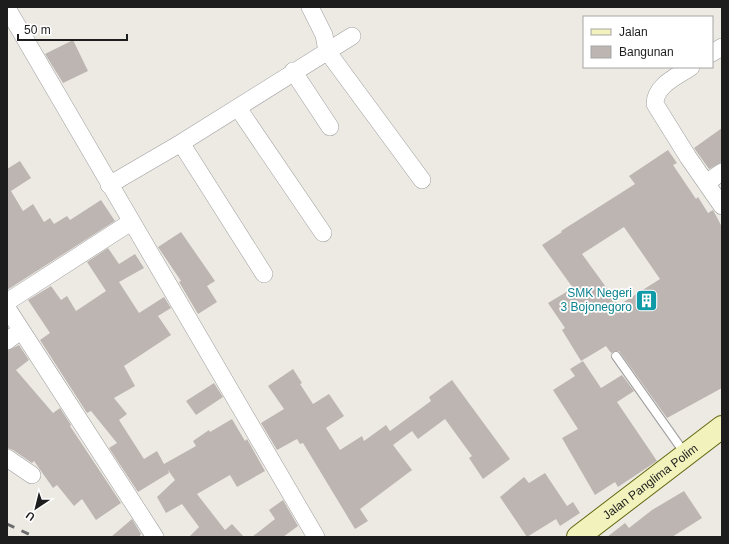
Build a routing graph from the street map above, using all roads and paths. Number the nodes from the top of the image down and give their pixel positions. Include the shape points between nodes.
1 (310, 7) edge
2 (7, 8) edge
3 (352, 36) dead end
4 (722, 47) edge
5 (327, 51) junction
6 (713, 53) edge
7 (690, 68) edge
8 (293, 71) junction
9 (238, 108) junction
10 (330, 127) dead end
11 (181, 143) junction
12 (722, 172) edge
13 (422, 180) dead end
14 (706, 183) junction
15 (109, 185) junction
16 (722, 206) edge
17 (131, 222) junction
18 (323, 233) dead end
19 (264, 274) dead end
20 (7, 302) edge
21 (7, 308) edge
22 (14, 336) edge
23 (616, 356) dead end
24 (722, 427) edge
25 (687, 455) junction
26 (7, 458) edge
27 (32, 475) dead end
28 (589, 532) edge
29 (308, 534) edge
30 (155, 537) edge

1 - 5 street via 324,35
2 - 15 street
3 - 5 street
4 - 6 street
5 - 8 street
5 - 13 street
7 - 14 street via 663,86 657,94 655,104
8 - 9 street
8 - 10 street
9 - 11 street
9 - 18 street
11 - 15 street
11 - 19 street
12 - 14 street
14 - 16 street
15 - 17 street
17 - 20 street
17 - 29 street
21 - 22 street
22 - 30 street
23 - 25 lane
24 - 25 main road, Jalan Panglima Polim
25 - 28 main road, Jalan Panglima Polim
26 - 27 street

